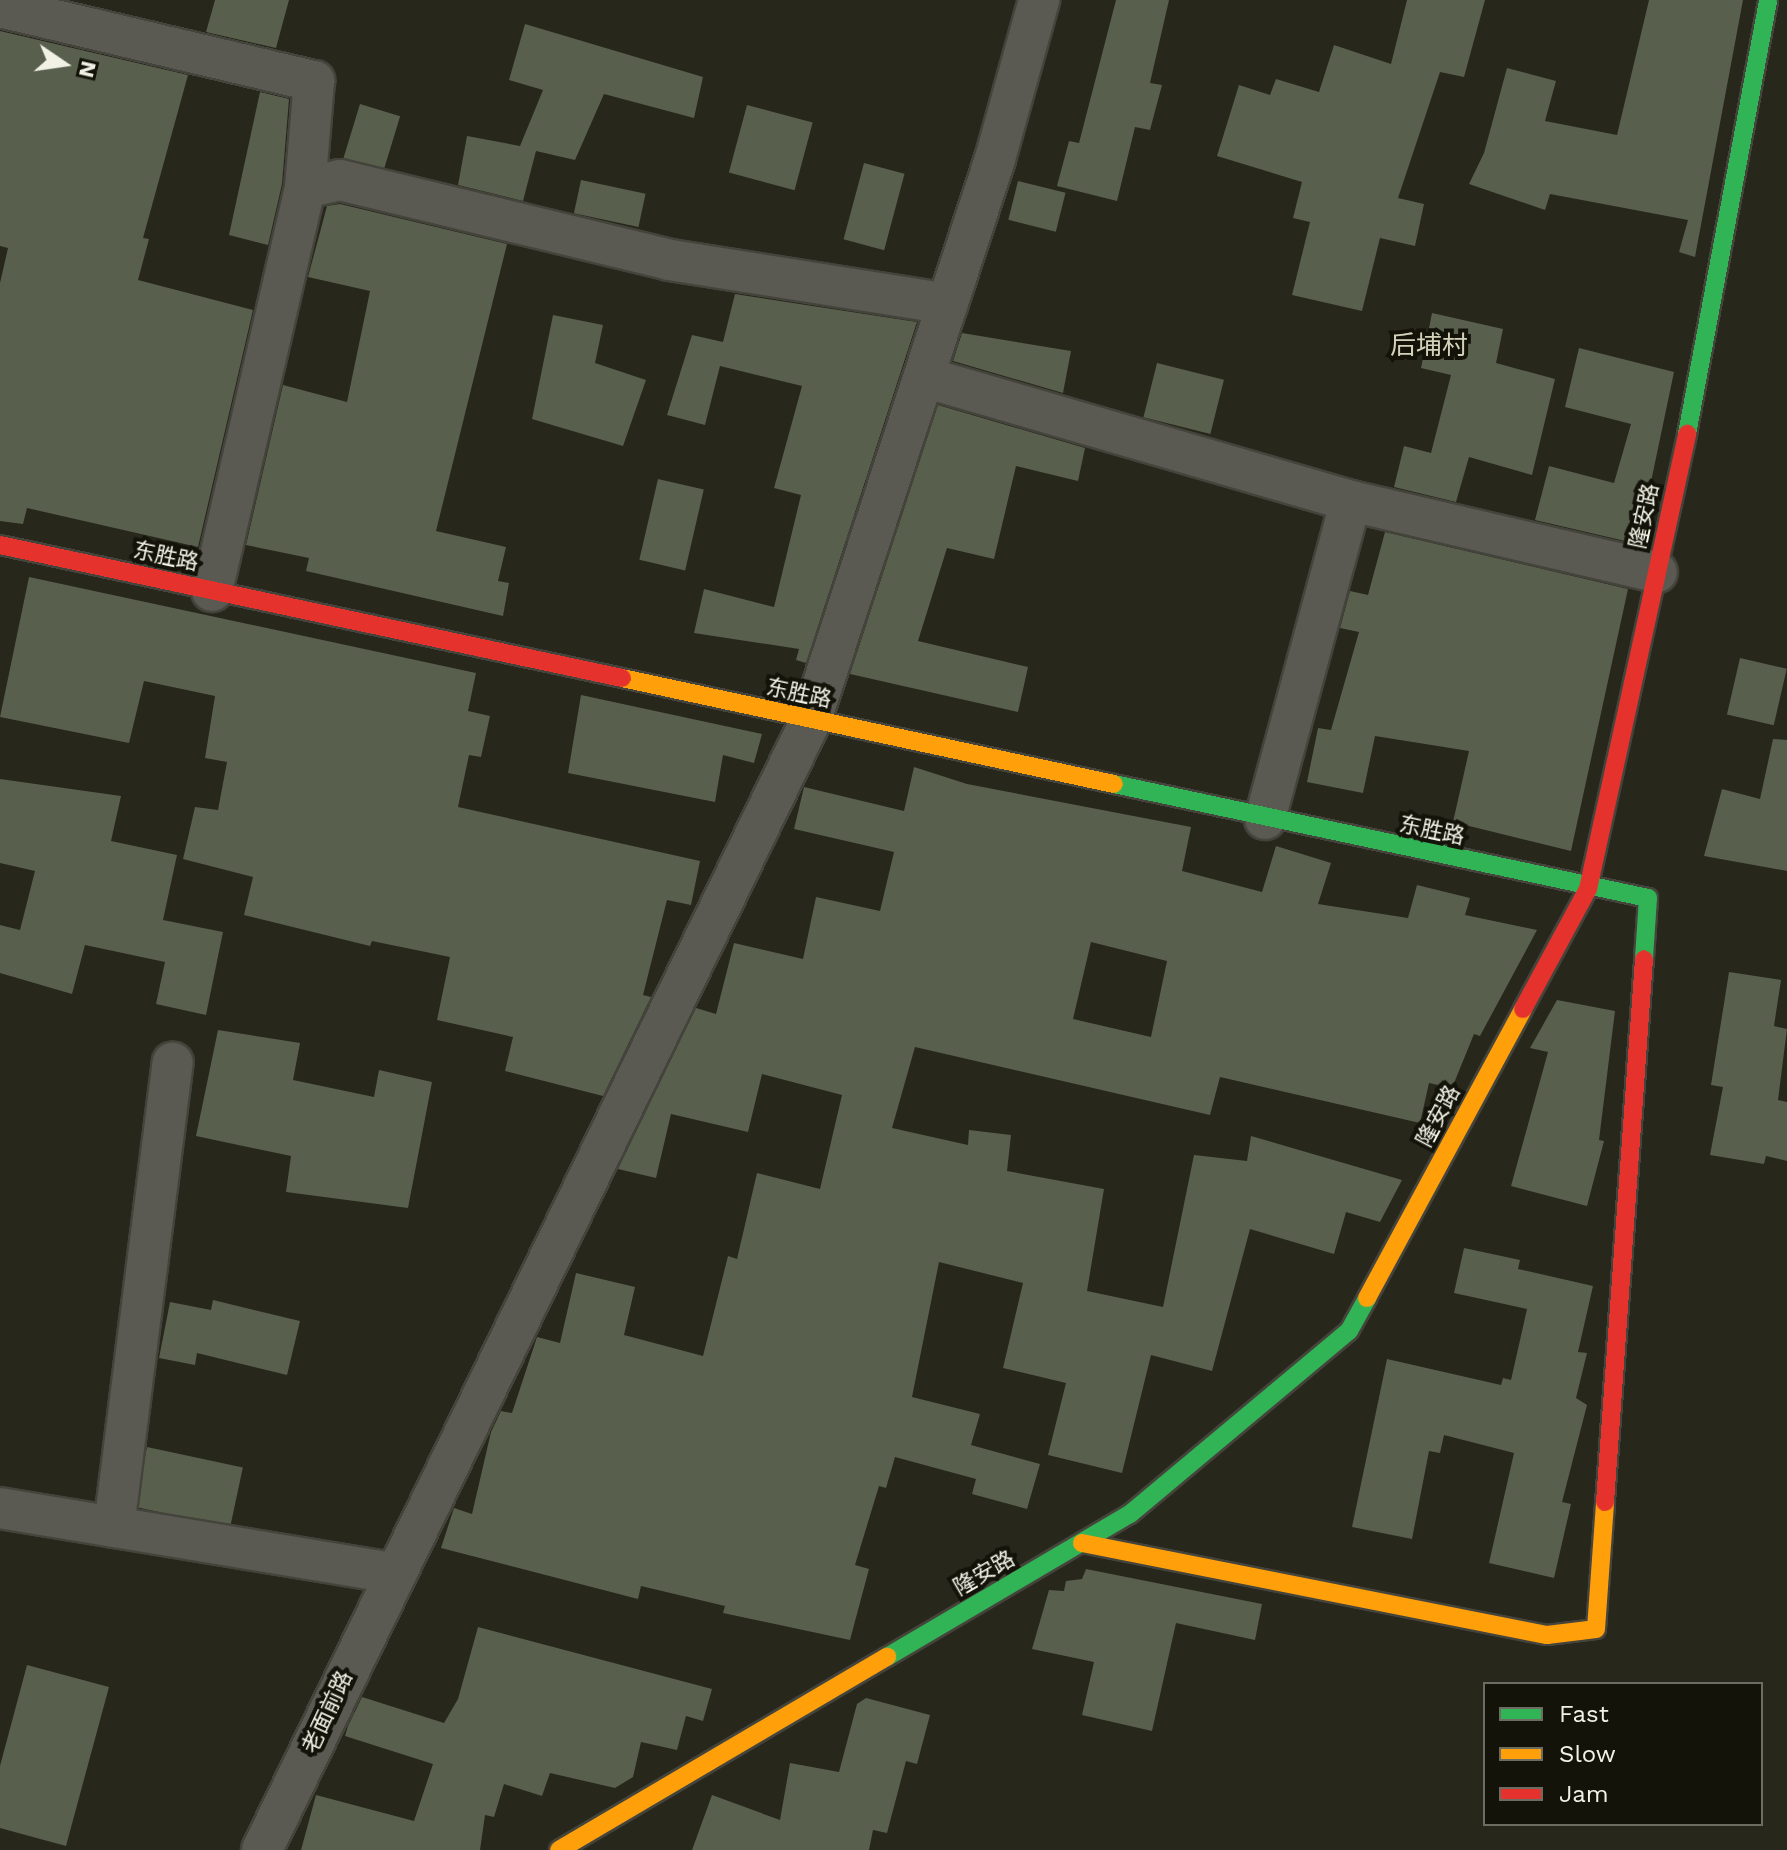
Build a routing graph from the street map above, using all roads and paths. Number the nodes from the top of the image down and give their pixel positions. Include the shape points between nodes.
1 (1039, 0) edge
2 (1768, 0) edge
3 (0, 7) edge
4 (305, 188) junction
5 (948, 304) junction
6 (924, 377) junction
7 (1351, 501) junction
8 (0, 545) edge
9 (1657, 572) junction
10 (212, 591) junction
11 (811, 720) junction
12 (1265, 819) junction
13 (1588, 889) junction
14 (173, 1063) dead end
15 (0, 1508) edge
16 (114, 1527) junction
17 (1082, 1543) junction
18 (392, 1573) junction
19 (262, 1850) edge
20 (559, 1850) edge

1 - 5 street, 老面前路
2 - 9 street, 隆安路
3 - 4 street via 314,81
4 - 5 street via 340,180 670,260
4 - 10 street
5 - 6 street, 老面前路
6 - 7 street
6 - 11 street, 老面前路
7 - 9 street
7 - 12 street
8 - 10 street, 东胜路
9 - 13 street, 隆安路
10 - 11 street, 东胜路
11 - 12 street, 东胜路
11 - 18 street, 老面前路
12 - 13 street, 东胜路
13 - 17 street, 隆安路 via 1349,1331 1130,1514
13 - 17 street, 东胜路 via 1648,898 1596,1629 1547,1635
14 - 16 street
15 - 16 street
16 - 18 street
17 - 20 street, 隆安路
18 - 19 street, 老面前路

